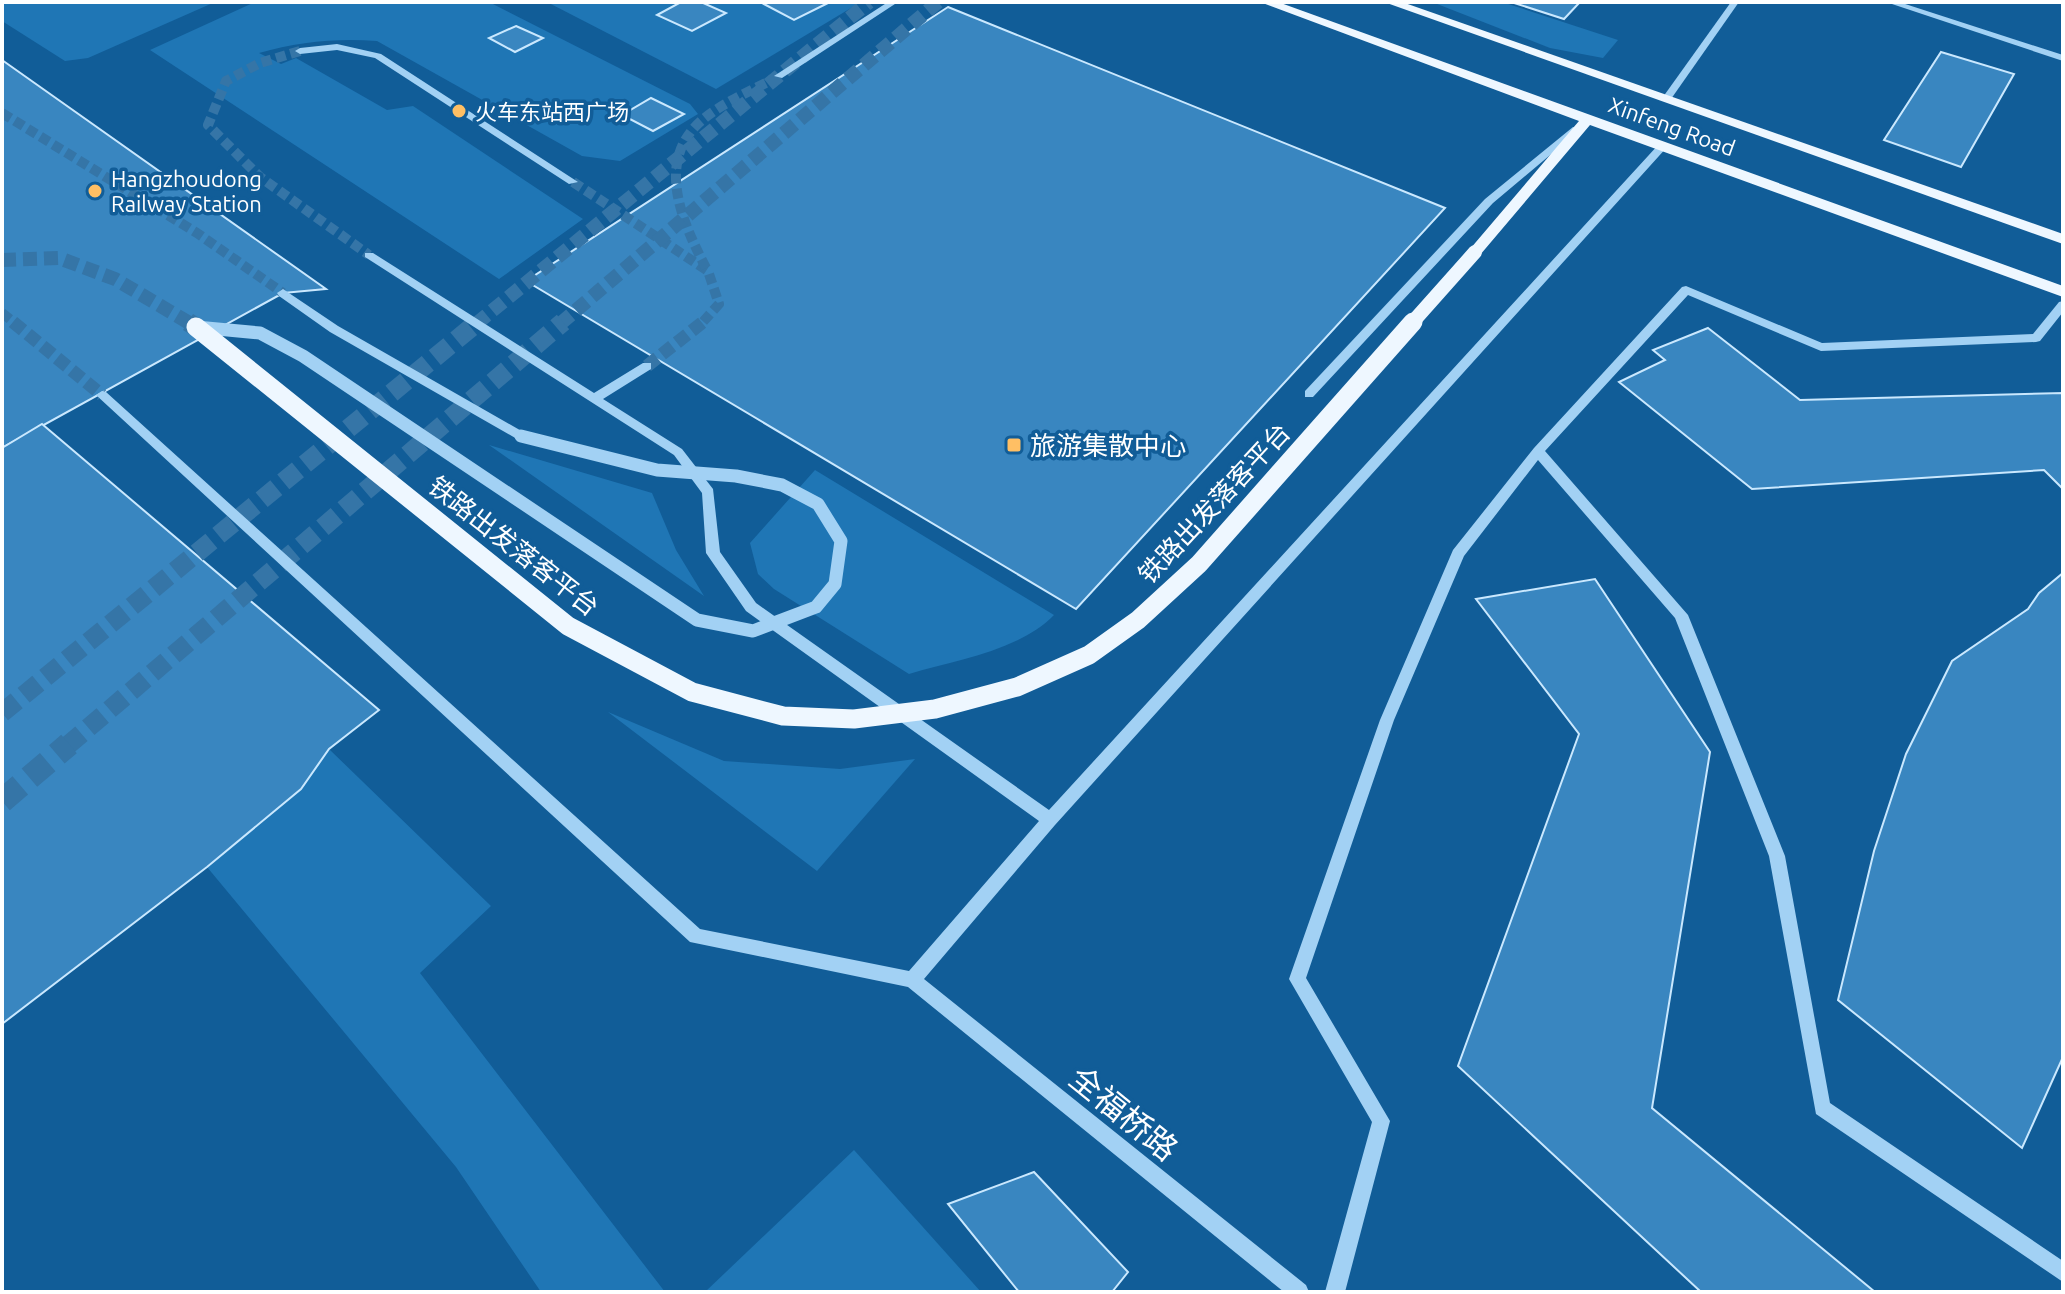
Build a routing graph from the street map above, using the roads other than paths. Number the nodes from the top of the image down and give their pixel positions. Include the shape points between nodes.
1 (894, 2) edge
2 (1266, 2) edge
3 (1390, 2) edge
4 (1735, 2) edge
5 (1890, 2) edge
6 (300, 51) tunnel mouth
7 (2063, 58) edge
8 (779, 76) tunnel mouth
9 (1668, 97) junction
10 (1588, 119) junction
11 (1663, 146) junction
12 (573, 182) tunnel mouth
13 (2063, 239) edge
14 (369, 255) tunnel mouth
15 (2063, 292) edge
16 (283, 293) tunnel mouth
17 (2063, 305) edge
18 (196, 327) joint
19 (647, 366) tunnel mouth
20 (1309, 394) dead end
21 (102, 395) tunnel mouth
22 (594, 399) junction
23 (1538, 451) junction
24 (1050, 820) junction
25 (912, 980) junction
26 (2063, 1272) edge
27 (1299, 1292) edge
28 (1335, 1292) edge

1 - 8 street
2 - 10 main road, Xinfeng Road
3 - 9 main road, Xinfeng Road
4 - 9 street
5 - 7 street
6 - 12 street via 337,47 378,56
9 - 13 main road, Xinfeng Road
10 - 11 main road, Xinfeng Road
10 - 18 main road, 铁路出发落客平台, bridge via 1199,564 1138,620 1089,655 1017,687 935,709 854,719 783,716 692,692 568,626
10 - 20 street via 1489,201
11 - 15 main road, Xinfeng Road
11 - 24 street
14 - 22 street
16 - 18 street, bridge via 334,329 521,436 657,470 782,485 818,504 841,541 835,584 816,607 753,631 697,620 303,356 260,333
17 - 23 street via 2036,338 1821,347 1686,290
19 - 22 street
21 - 25 street via 696,936
22 - 24 street via 678,452 708,492 713,553 751,607
23 - 26 street via 1681,615 1777,856 1822,1108
23 - 28 street via 1458,554 1387,720 1297,979 1381,1121
24 - 25 street
25 - 27 street, 全福桥路

